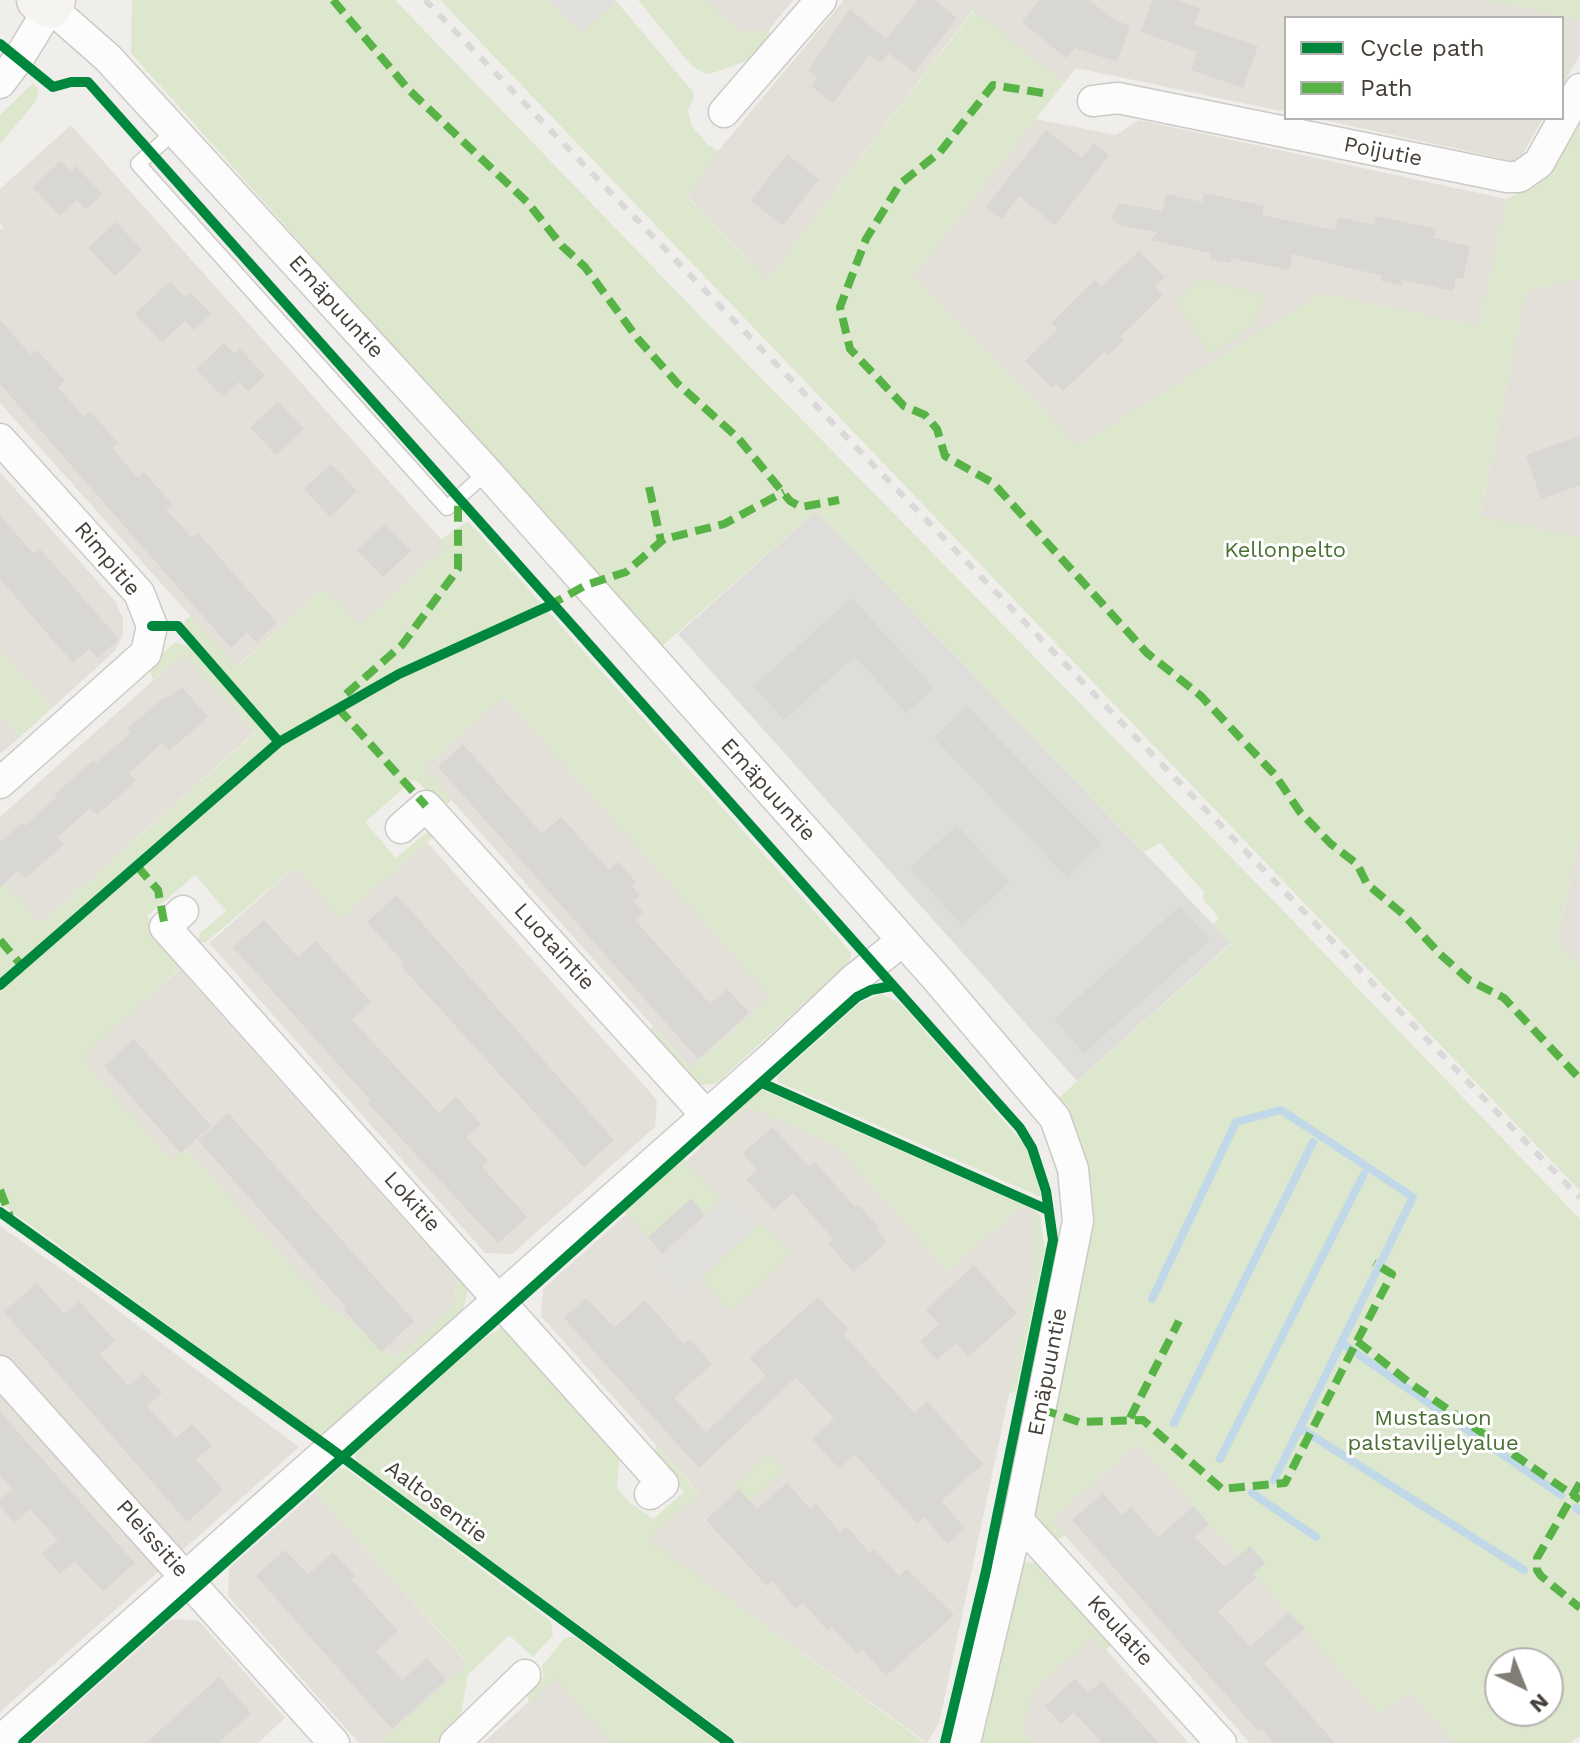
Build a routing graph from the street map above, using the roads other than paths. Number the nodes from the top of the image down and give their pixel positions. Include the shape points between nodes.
1 (821, 0) edge
2 (47, 2) edge
3 (0, 83) edge
4 (1580, 89) edge
5 (1093, 101) dead end
6 (724, 112) dead end
7 (1564, 118) edge
8 (1563, 120) edge
9 (175, 131) junction
10 (0, 439) edge
11 (487, 472) junction
12 (0, 783) edge
13 (401, 828) dead end
14 (183, 911) dead end
15 (902, 941) junction
16 (705, 1114) junction
17 (499, 1299) junction
18 (0, 1371) edge
19 (650, 1494) dead end
20 (1018, 1520) junction
21 (187, 1577) junction
22 (525, 1675) dead end
23 (0, 1741) edge
24 (334, 1743) edge
25 (455, 1743) edge
26 (965, 1743) edge
27 (1221, 1743) edge

1 - 6 street
2 - 3 street
2 - 9 street, Emäpuuntie
4 - 7 street, Poijutie
5 - 8 street, Poijutie via 1118,98 1507,177 1519,177 1539,163
9 - 11 street, Emäpuuntie
9 - 11 lane via 138,164 436,496 447,508
10 - 12 street, Rimpitie via 139,593 152,626 146,653
11 - 15 street, Emäpuuntie
13 - 16 street, Luotaintie via 426,806
14 - 17 street, Lokitie via 165,927
15 - 16 street
15 - 20 street, Emäpuuntie via 1055,1118 1073,1169 1078,1221
16 - 17 street
17 - 19 street, Lokitie via 663,1484
17 - 21 street
18 - 21 street, Pleissitie
20 - 26 street, Emäpuuntie
20 - 27 street, Keulatie
21 - 23 street
21 - 24 street, Pleissitie
22 - 25 street

